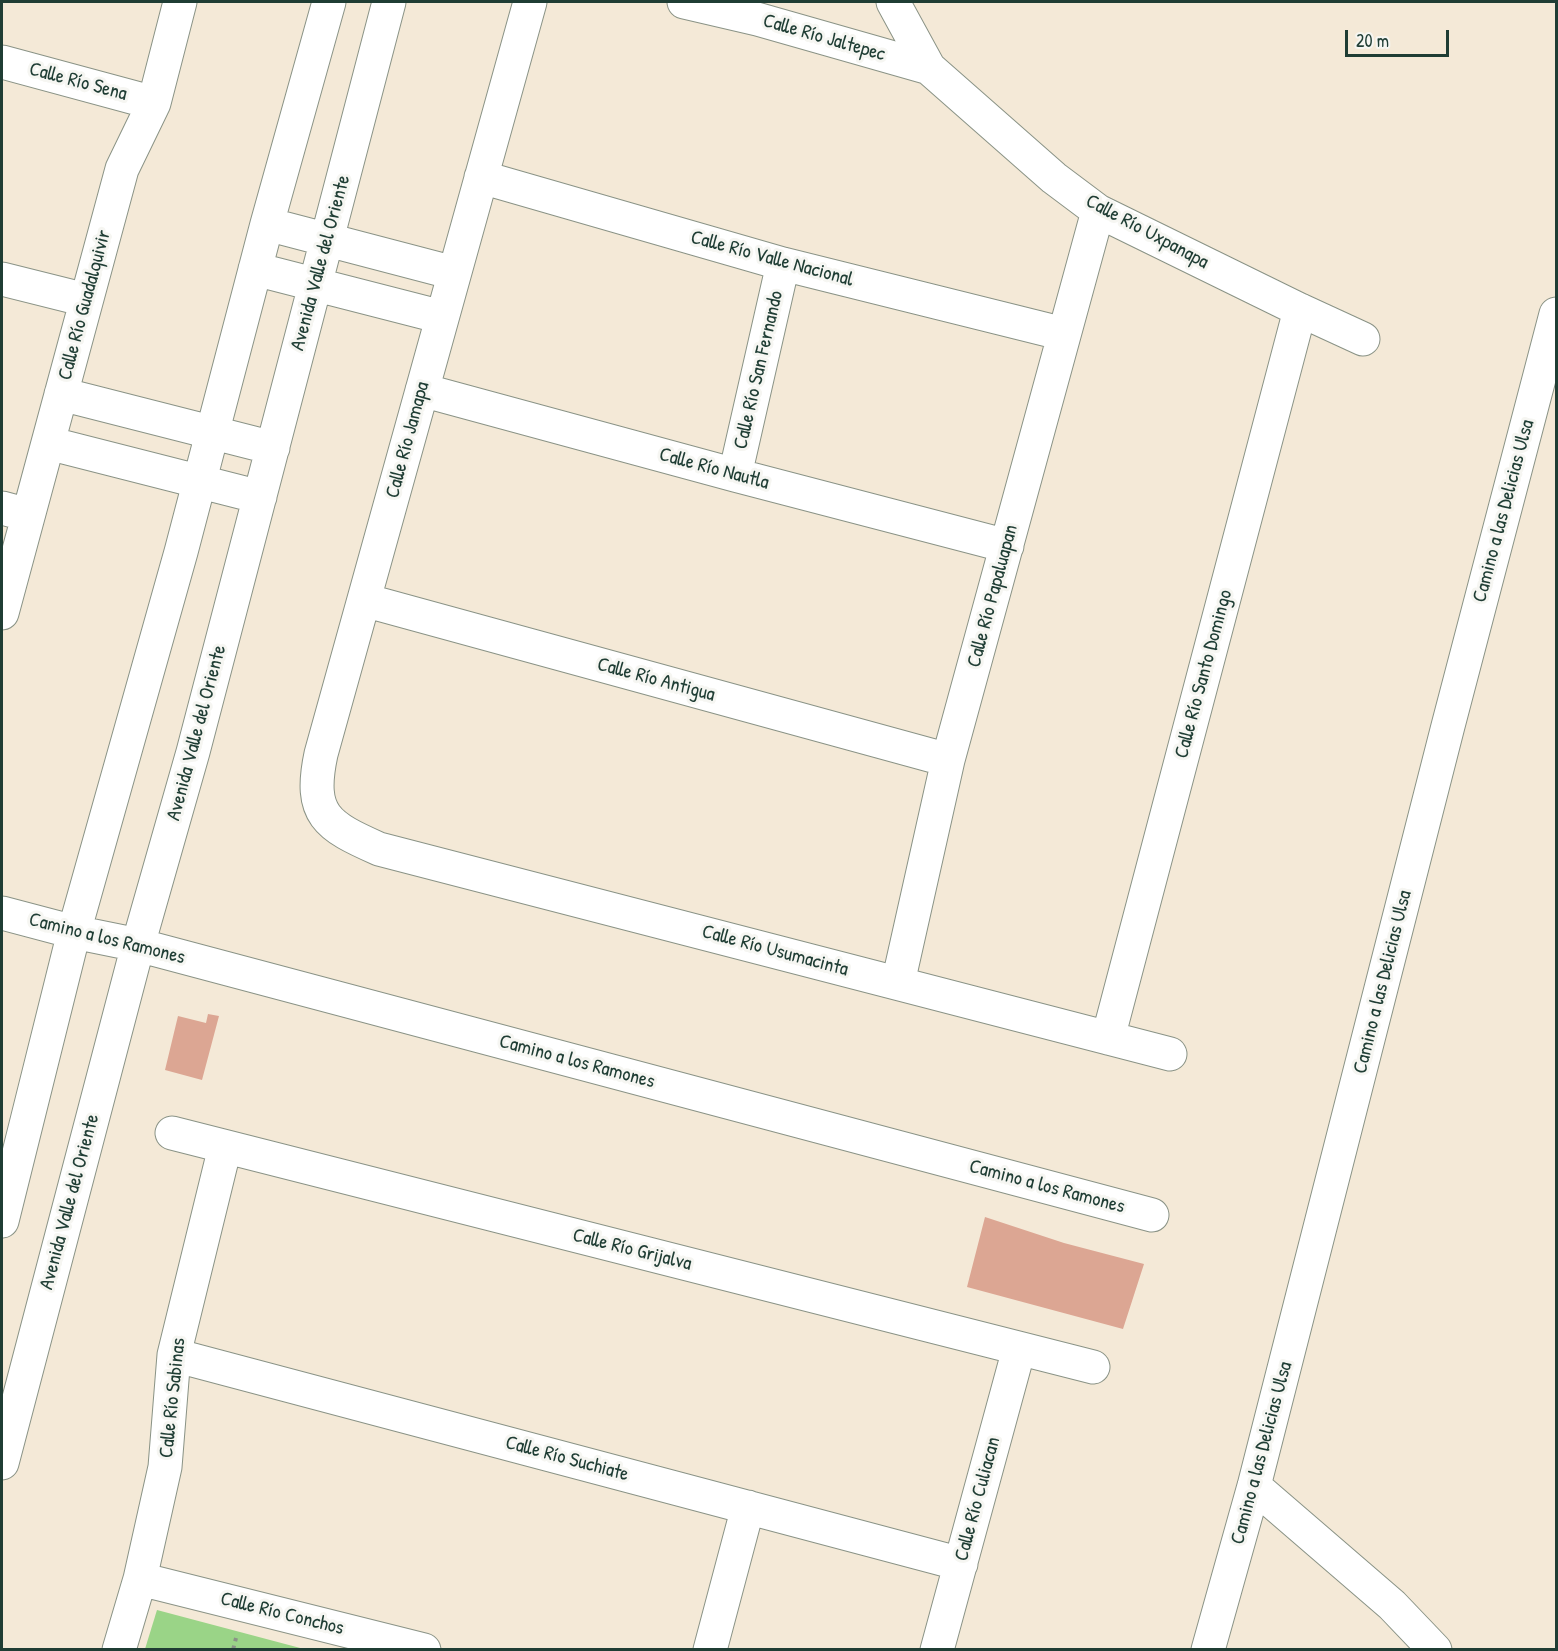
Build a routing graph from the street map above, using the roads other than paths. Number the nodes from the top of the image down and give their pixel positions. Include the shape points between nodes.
1 (180, 2) edge
2 (329, 2) edge
3 (389, 2) edge
4 (530, 2) edge
5 (684, 2) edge
6 (893, 2) edge
7 (759, 10) edge
8 (2, 62) edge
9 (929, 68) junction
10 (154, 103) junction
11 (481, 177) junction
12 (1098, 212) junction
13 (267, 224) junction
14 (328, 239) junction
15 (783, 264) junction
16 (255, 269) junction
17 (454, 273) junction
18 (2, 279) edge
19 (316, 285) junction
20 (86, 300) junction
21 (1300, 310) junction
22 (1557, 314) edge
23 (442, 316) junction
24 (1064, 334) junction
25 (1363, 339) dead end
26 (422, 390) junction
27 (61, 394) junction
28 (212, 433) junction
29 (48, 443) junction
30 (273, 448) junction
31 (735, 475) junction
32 (199, 481) junction
33 (260, 497) junction
34 (15, 512) edge
35 (1007, 546) junction
36 (364, 600) junction
37 (2, 613) edge
38 (948, 760) junction
39 (379, 849) joint
40 (2, 913) edge
41 (74, 932) junction
42 (138, 945) junction
43 (898, 983) junction
44 (1108, 1038) junction
45 (1170, 1054) dead end
46 (172, 1133) dead end
47 (225, 1146) junction
48 (1152, 1215) dead end
49 (2, 1221) edge
50 (1019, 1349) junction
51 (174, 1355) junction
52 (1093, 1367) dead end
53 (2, 1463) edge
54 (1254, 1486) junction
55 (748, 1508) junction
56 (961, 1564) junction
57 (140, 1579) junction
58 (119, 1650) edge
59 (424, 1650) edge
60 (710, 1650) edge
61 (938, 1650) edge
62 (1208, 1650) edge
63 (1435, 1650) edge

1 - 10 street, Calle Río Guadalquivir
2 - 13 street
3 - 14 street, Avenida Valle del Oriente
4 - 11 street, Calle Río Jamapa
5 - 7 street, Calle Río Jaltepec
6 - 9 street, Calle Río Uxpanapa
7 - 9 street, Calle Río Jaltepec
8 - 10 street, Calle Río Sena
9 - 12 street, Calle Río Uxpanapa
10 - 20 street, Calle Río Guadalquivir via 122,169
11 - 15 street, Calle Río Valle Nacional
11 - 17 street, Calle Río Jamapa
12 - 21 street, Calle Río Uxpanapa
12 - 24 street, Calle Río Papaluapan
13 - 14 street
13 - 16 street
14 - 17 street
14 - 19 street, Avenida Valle del Oriente
15 - 24 street, Calle Río Valle Nacional
15 - 31 street, Calle Río San Fernando
16 - 19 street
16 - 28 street
17 - 23 street, Calle Río Jamapa
18 - 20 street
19 - 23 street
19 - 30 street, Avenida Valle del Oriente
20 - 27 street, Calle Río Guadalquivir
21 - 25 street, Calle Río Uxpanapa
21 - 44 street, Calle Río Santo Domingo
22 - 54 street, Camino a las Delicias Ulsa
23 - 26 street, Calle Río Jamapa
24 - 35 street, Calle Río Papaluapan
26 - 31 street, Calle Río Nautla
26 - 36 street, Calle Río Jamapa
27 - 28 street
27 - 29 street, Calle Río Guadalquivir
28 - 30 street
28 - 32 street
29 - 32 street
29 - 34 street, Calle Río Guadalquivir
30 - 33 street, Avenida Valle del Oriente
31 - 35 street, Calle Río Nautla
32 - 33 street
32 - 41 street
33 - 42 street, Avenida Valle del Oriente
34 - 37 street, Calle Río Guadalquivir
35 - 38 street, Calle Río Papaluapan
36 - 38 street, Calle Río Antigua
36 - 39 street, Calle Río Jamapa via 316,782 319,804 330,821 350,836
38 - 43 street, Calle Río Papaluapan
39 - 43 street, Calle Río Usumacinta
40 - 41 street, Camino a los Ramones
41 - 42 street, Camino a los Ramones
41 - 49 street
42 - 48 street, Camino a los Ramones
42 - 53 street, Avenida Valle del Oriente
43 - 44 street, Calle Río Usumacinta
44 - 45 street, Calle Río Usumacinta
46 - 47 street, Calle Río Grijalva
47 - 50 street, Calle Río Grijalva
47 - 51 street, Calle Río Sabinas
50 - 52 street, Calle Río Grijalva
50 - 56 street, Calle Río Culiacan
51 - 55 street, Calle Río Suchiate
51 - 57 street, Calle Río Sabinas via 165,1467
54 - 62 street, Camino a las Delicias Ulsa
54 - 63 street via 1392,1605
55 - 56 street, Calle Río Suchiate
55 - 60 street
56 - 61 street, Calle Río Culiacan
57 - 58 street, Calle Río Sabinas
57 - 59 street, Calle Río Conchos

